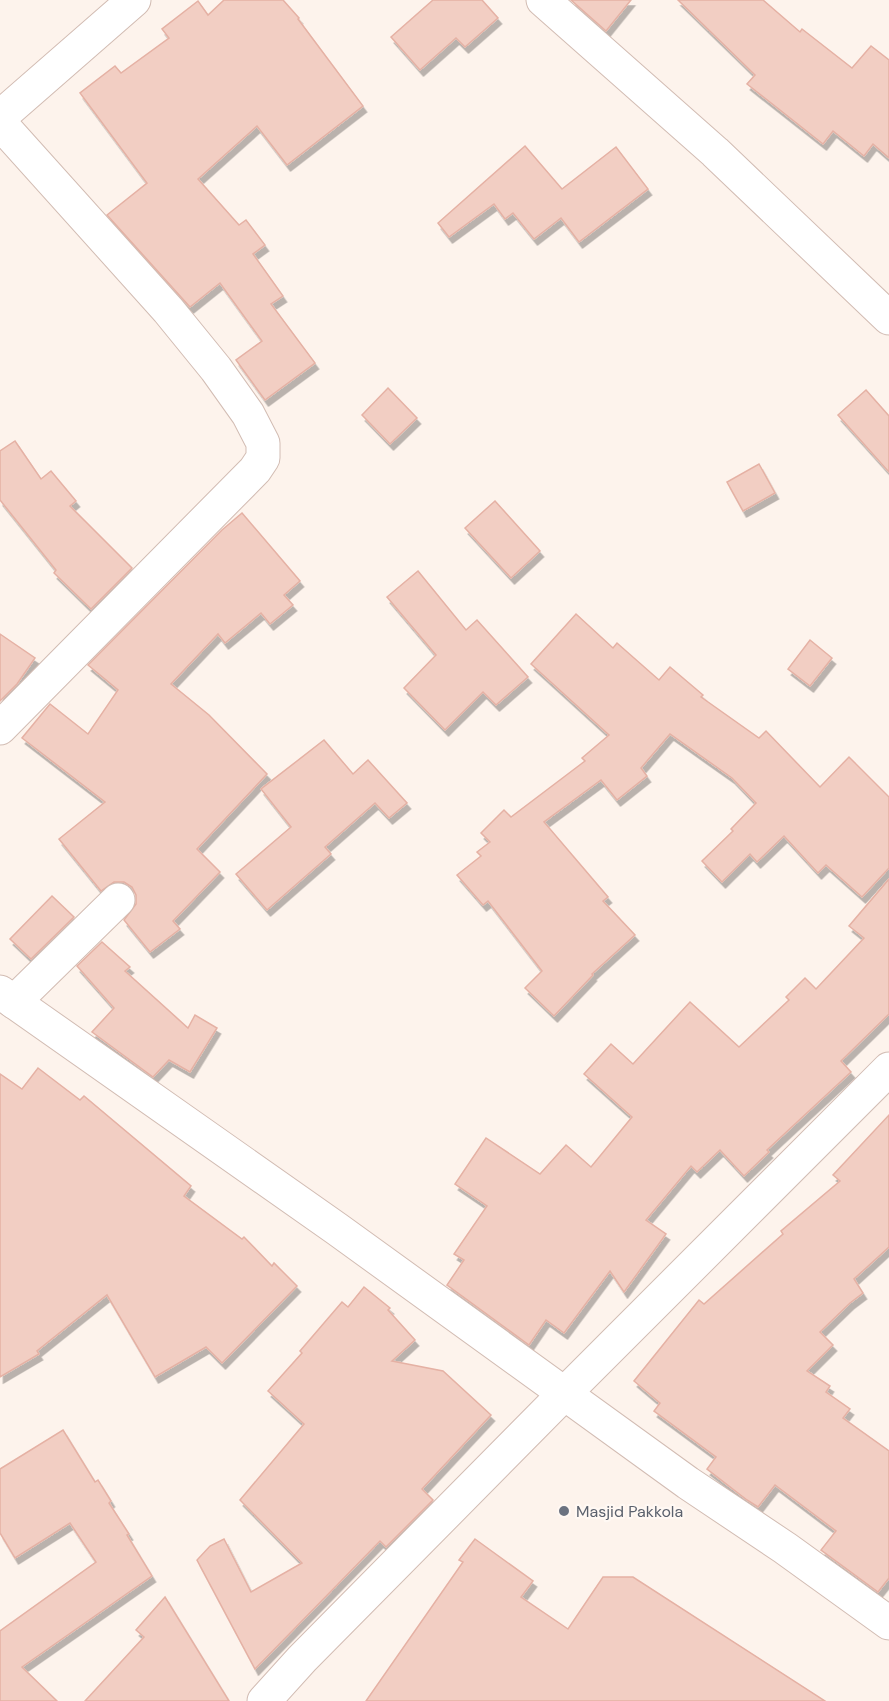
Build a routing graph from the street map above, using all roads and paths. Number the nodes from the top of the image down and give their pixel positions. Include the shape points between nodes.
1 (134, 0) edge
2 (543, 0) edge
3 (0, 117) edge
4 (0, 123) edge
5 (889, 318) edge
6 (0, 728) edge
7 (118, 900) dead end
8 (7, 997) edge
9 (889, 1069) edge
10 (564, 1394) junction
11 (889, 1623) edge
12 (264, 1701) edge

1 - 3 street
2 - 5 street via 715,152
4 - 6 street via 216,369 248,414 264,450 255,470
7 - 8 street
8 - 10 street
9 - 10 street
10 - 11 street
10 - 12 street

